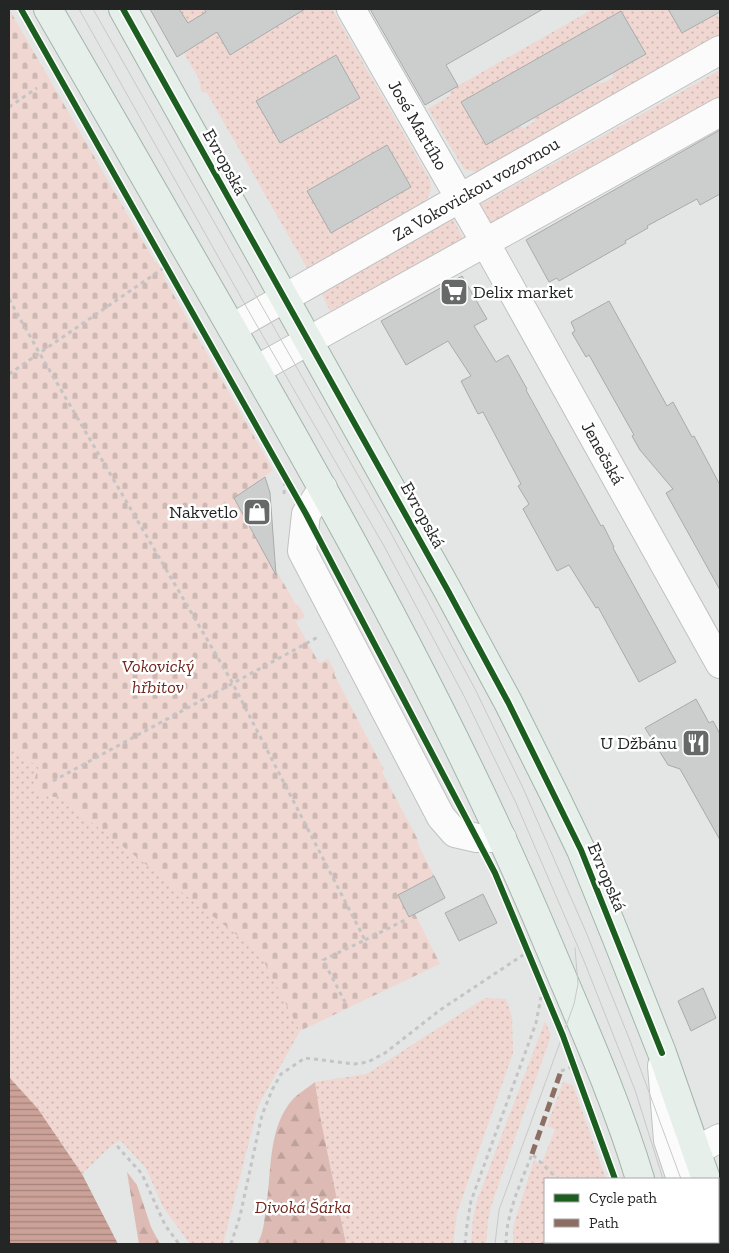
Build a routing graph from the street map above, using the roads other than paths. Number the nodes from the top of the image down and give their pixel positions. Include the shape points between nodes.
1 (48, 9) edge
2 (123, 9) edge
3 (351, 9) edge
4 (720, 50) edge
5 (720, 112) edge
6 (460, 198) junction
7 (485, 242) junction
8 (284, 298) junction
9 (232, 328) junction
10 (307, 341) junction
11 (256, 370) junction
12 (323, 488) junction
13 (720, 664) edge
14 (502, 838) junction
15 (662, 1053) junction
16 (709, 1144) edge
17 (640, 1178) edge
18 (681, 1178) edge
19 (706, 1178) edge

1 - 9 main road
2 - 8 main road, Evropská
3 - 6 street, José Martího
4 - 6 street, Za Vokovickou vozovnou
5 - 7 street
6 - 7 street, José Martího
6 - 8 street, Za Vokovickou vozovnou
7 - 10 street
7 - 13 street, Jenečská
8 - 9 street, Za Vokovickou vozovnou
8 - 10 main road, Evropská
9 - 11 main road
10 - 11 street
10 - 15 main road, Evropská via 456,605 555,796 581,850
11 - 12 main road
12 - 14 main road via 405,639
12 - 14 street via 306,514 302,551 441,816 455,833 477,838
14 - 17 main road via 612,1099
15 - 16 main road, Evropská
15 - 18 street via 668,1140
16 - 19 main road, Evropská

